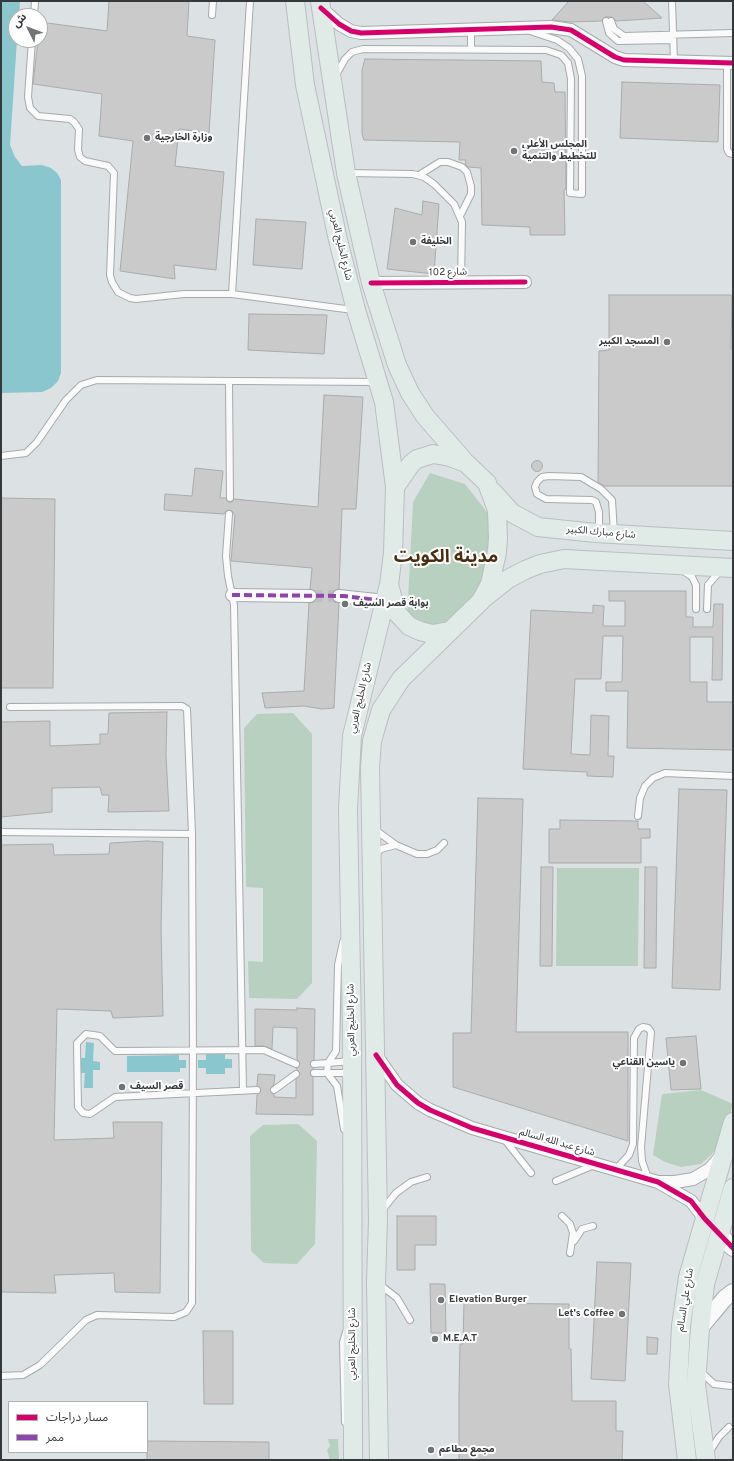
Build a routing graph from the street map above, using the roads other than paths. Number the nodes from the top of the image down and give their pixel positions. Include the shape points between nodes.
1 (213, 1) edge
2 (250, 1) edge
3 (295, 1) edge
4 (672, 1) edge
5 (320, 5) edge
6 (212, 15) dead end
7 (609, 21) dead end
8 (519, 28) junction
9 (472, 29) junction
10 (733, 33) edge
11 (673, 38) junction
12 (31, 48) edge
13 (471, 49) junction
14 (674, 62) junction
15 (730, 62) edge
16 (333, 93) junction
17 (733, 154) edge
18 (346, 173) junction
19 (419, 175) junction
20 (460, 216) junction
21 (461, 282) junction
22 (525, 282) dead end
23 (371, 283) junction
24 (232, 294) junction
25 (356, 310) junction
26 (229, 381) junction
27 (378, 382) junction
28 (1, 456) edge
29 (466, 463) junction
30 (487, 483) junction
31 (395, 487) junction
32 (230, 498) dead end
33 (229, 514) dead end
34 (606, 534) junction
35 (670, 538) junction
36 (733, 541) edge
37 (634, 562) junction
38 (670, 564) junction
39 (730, 568) edge
40 (387, 593) junction
41 (232, 595) junction
42 (310, 596) tunnel mouth
43 (339, 596) tunnel mouth
44 (481, 601) junction
45 (696, 609) dead end
46 (707, 609) dead end
47 (449, 631) junction
48 (10, 707) dead end
49 (733, 776) edge
50 (638, 816) dead end
51 (372, 827) junction
52 (1, 832) edge
53 (192, 834) junction
54 (444, 843) dead end
55 (396, 845) junction
56 (372, 859) junction
57 (350, 913) junction
58 (243, 1049) junction
59 (193, 1050) junction
60 (376, 1055) junction
61 (328, 1063) junction
62 (296, 1064) dead end
63 (314, 1064) dead end
64 (352, 1067) junction
65 (314, 1073) dead end
66 (327, 1073) junction
67 (296, 1074) dead end
68 (243, 1090) junction
69 (257, 1090) dead end
70 (274, 1090) dead end
71 (192, 1092) junction
72 (733, 1122) edge
73 (503, 1137) junction
74 (724, 1150) junction
75 (595, 1164) junction
76 (614, 1170) junction
77 (531, 1173) dead end
78 (353, 1176) junction
79 (426, 1177) dead end
80 (556, 1181) dead end
81 (654, 1181) junction
82 (733, 1188) edge
83 (562, 1216) dead end
84 (704, 1219) junction
85 (378, 1220) junction
86 (593, 1226) dead end
87 (720, 1235) junction
88 (573, 1242) junction
89 (733, 1248) edge
90 (570, 1253) dead end
91 (376, 1282) junction
92 (733, 1292) edge
93 (410, 1320) dead end
94 (700, 1328) junction
95 (698, 1363) junction
96 (1, 1376) edge
97 (731, 1386) dead end
98 (728, 1427) dead end
99 (353, 1460) edge
100 (379, 1460) edge
101 (687, 1460) edge
102 (706, 1460) edge

1 - 6 lane
2 - 24 lane
3 - 25 main road, شارع الخليج العربي via 305,85 338,240
4 - 11 lane
5 - 9 street via 339,24 351,31
5 - 16 main road
7 - 11 lane via 609,33 618,40
8 - 9 street
8 - 13 lane via 557,40 569,48 578,59 582,76 582,194 570,193 571,79 568,63 561,55 546,50
8 - 14 street via 551,27 571,30 624,60
9 - 13 lane
10 - 11 lane
11 - 14 lane
12 - 24 lane via 28,97 30,108 38,116 70,119 74,122 79,129 80,156 85,161 108,166 114,173 110,275 114,287 124,296 136,299 184,294
13 - 16 lane via 364,49 352,52 334,79
14 - 15 street
15 - 17 lane via 727,149
16 - 18 main road
18 - 19 lane
18 - 23 main road
19 - 20 lane, شارع 102 via 434,184 454,204
19 - 20 lane via 440,162 455,163 467,172 471,186 470,194
20 - 21 lane, شارع 102
21 - 22 street, شارع 102
21 - 23 street, شارع 102
23 - 29 main road via 397,364 410,393 425,416
24 - 25 lane
25 - 27 main road, شارع الخليج العربي
26 - 27 lane
26 - 28 lane via 97,380 81,385 66,400 37,442 26,453
26 - 32 lane
27 - 31 main road, شارع الخليج العربي via 384,402
29 - 30 main road, شارع مبارك الكبير
29 - 31 main road via 444,456 426,456 411,464
30 - 34 main road, شارع مبارك الكبير via 512,513 533,524 546,528
30 - 44 main road via 497,510 498,538 490,584
31 - 40 main road, شارع الخليج العربي via 393,553
33 - 41 lane via 226,556
34 - 34 lane via 612,500 601,489 581,477 549,476 537,482 537,494 546,499 596,502
34 - 35 main road, شارع مبارك الكبير
35 - 36 main road, شارع مبارك الكبير
35 - 37 main road via 622,540 617,544 616,554
37 - 38 main road
37 - 44 main road via 564,559 540,564 508,580
38 - 39 main road
38 - 45 lane via 692,577 696,585
39 - 46 lane via 720,571 708,585
40 - 43 street
40 - 47 main road via 397,613 409,626 426,633
40 - 57 main road, شارع الخليج العربي via 352,736 348,809
41 - 42 street
41 - 58 lane
44 - 47 main road, شارع الخليج العربي
47 - 51 main road, شارع الخليج العربي via 401,679 381,710 372,741 370,767
48 - 53 lane via 182,706 187,709
49 - 50 lane via 665,773 653,778 645,786 640,798
51 - 55 lane
51 - 56 main road, شارع الخليج العربي
52 - 53 lane
53 - 59 lane
54 - 55 lane via 437,850 427,854 417,854
55 - 56 lane via 381,850
56 - 60 main road, شارع الخليج العربي
57 - 61 lane via 338,965 338,1043
57 - 64 main road, شارع الخليج العربي
58 - 59 lane
58 - 62 lane via 264,1050
58 - 68 lane
59 - 71 lane
59 - 71 lane via 115,1052 100,1036 86,1034 77,1043 78,1107 82,1113 90,1114 115,1097
60 - 73 street, شارع عبد الله السالم via 397,1085 418,1103 458,1123
60 - 85 main road, شارع الخليج العربي
61 - 63 lane
61 - 64 lane
61 - 66 lane
64 - 66 lane
64 - 78 main road, شارع الخليج العربي
65 - 66 lane
66 - 78 lane via 336,1086
67 - 70 lane
68 - 69 lane
68 - 71 lane
71 - 96 lane via 192,1303 186,1312 174,1318 97,1315 86,1320 40,1365 23,1376
72 - 74 main road, شارع علي السالم
73 - 75 street, شارع عبد الله السالم
73 - 77 lane
74 - 81 street, شارع عبد الله السالم via 710,1169 699,1176 684,1181
74 - 84 main road, شارع علي السالم
75 - 76 street, شارع عبد الله السالم
75 - 80 lane
76 - 81 street, شارع عبد الله السالم
76 - 81 lane via 629,1155 633,1144 634,1038 639,1029 648,1028 651,1032 642,1154 644,1167
78 - 99 main road, شارع الخليج العربي
79 - 85 lane via 410,1182 396,1193 384,1206
81 - 84 street, شارع عبد الله السالم via 691,1201
82 - 87 main road, شارع علي السالم
83 - 88 lane via 572,1229
84 - 87 street, شارع عبد الله السالم
84 - 101 main road, شارع علي السالم via 688,1277 681,1326 678,1384
85 - 91 main road, شارع الخليج العربي
86 - 88 lane via 582,1229
87 - 89 street, شارع عبد الله السالم
87 - 94 main road, شارع علي السالم via 704,1284
88 - 90 lane
91 - 93 lane via 397,1298
91 - 100 main road, شارع الخليج العربي
92 - 94 street
94 - 95 main road, شارع علي السالم
95 - 97 lane via 703,1375 714,1384
95 - 102 main road, شارع علي السالم via 696,1385
98 - 102 lane

